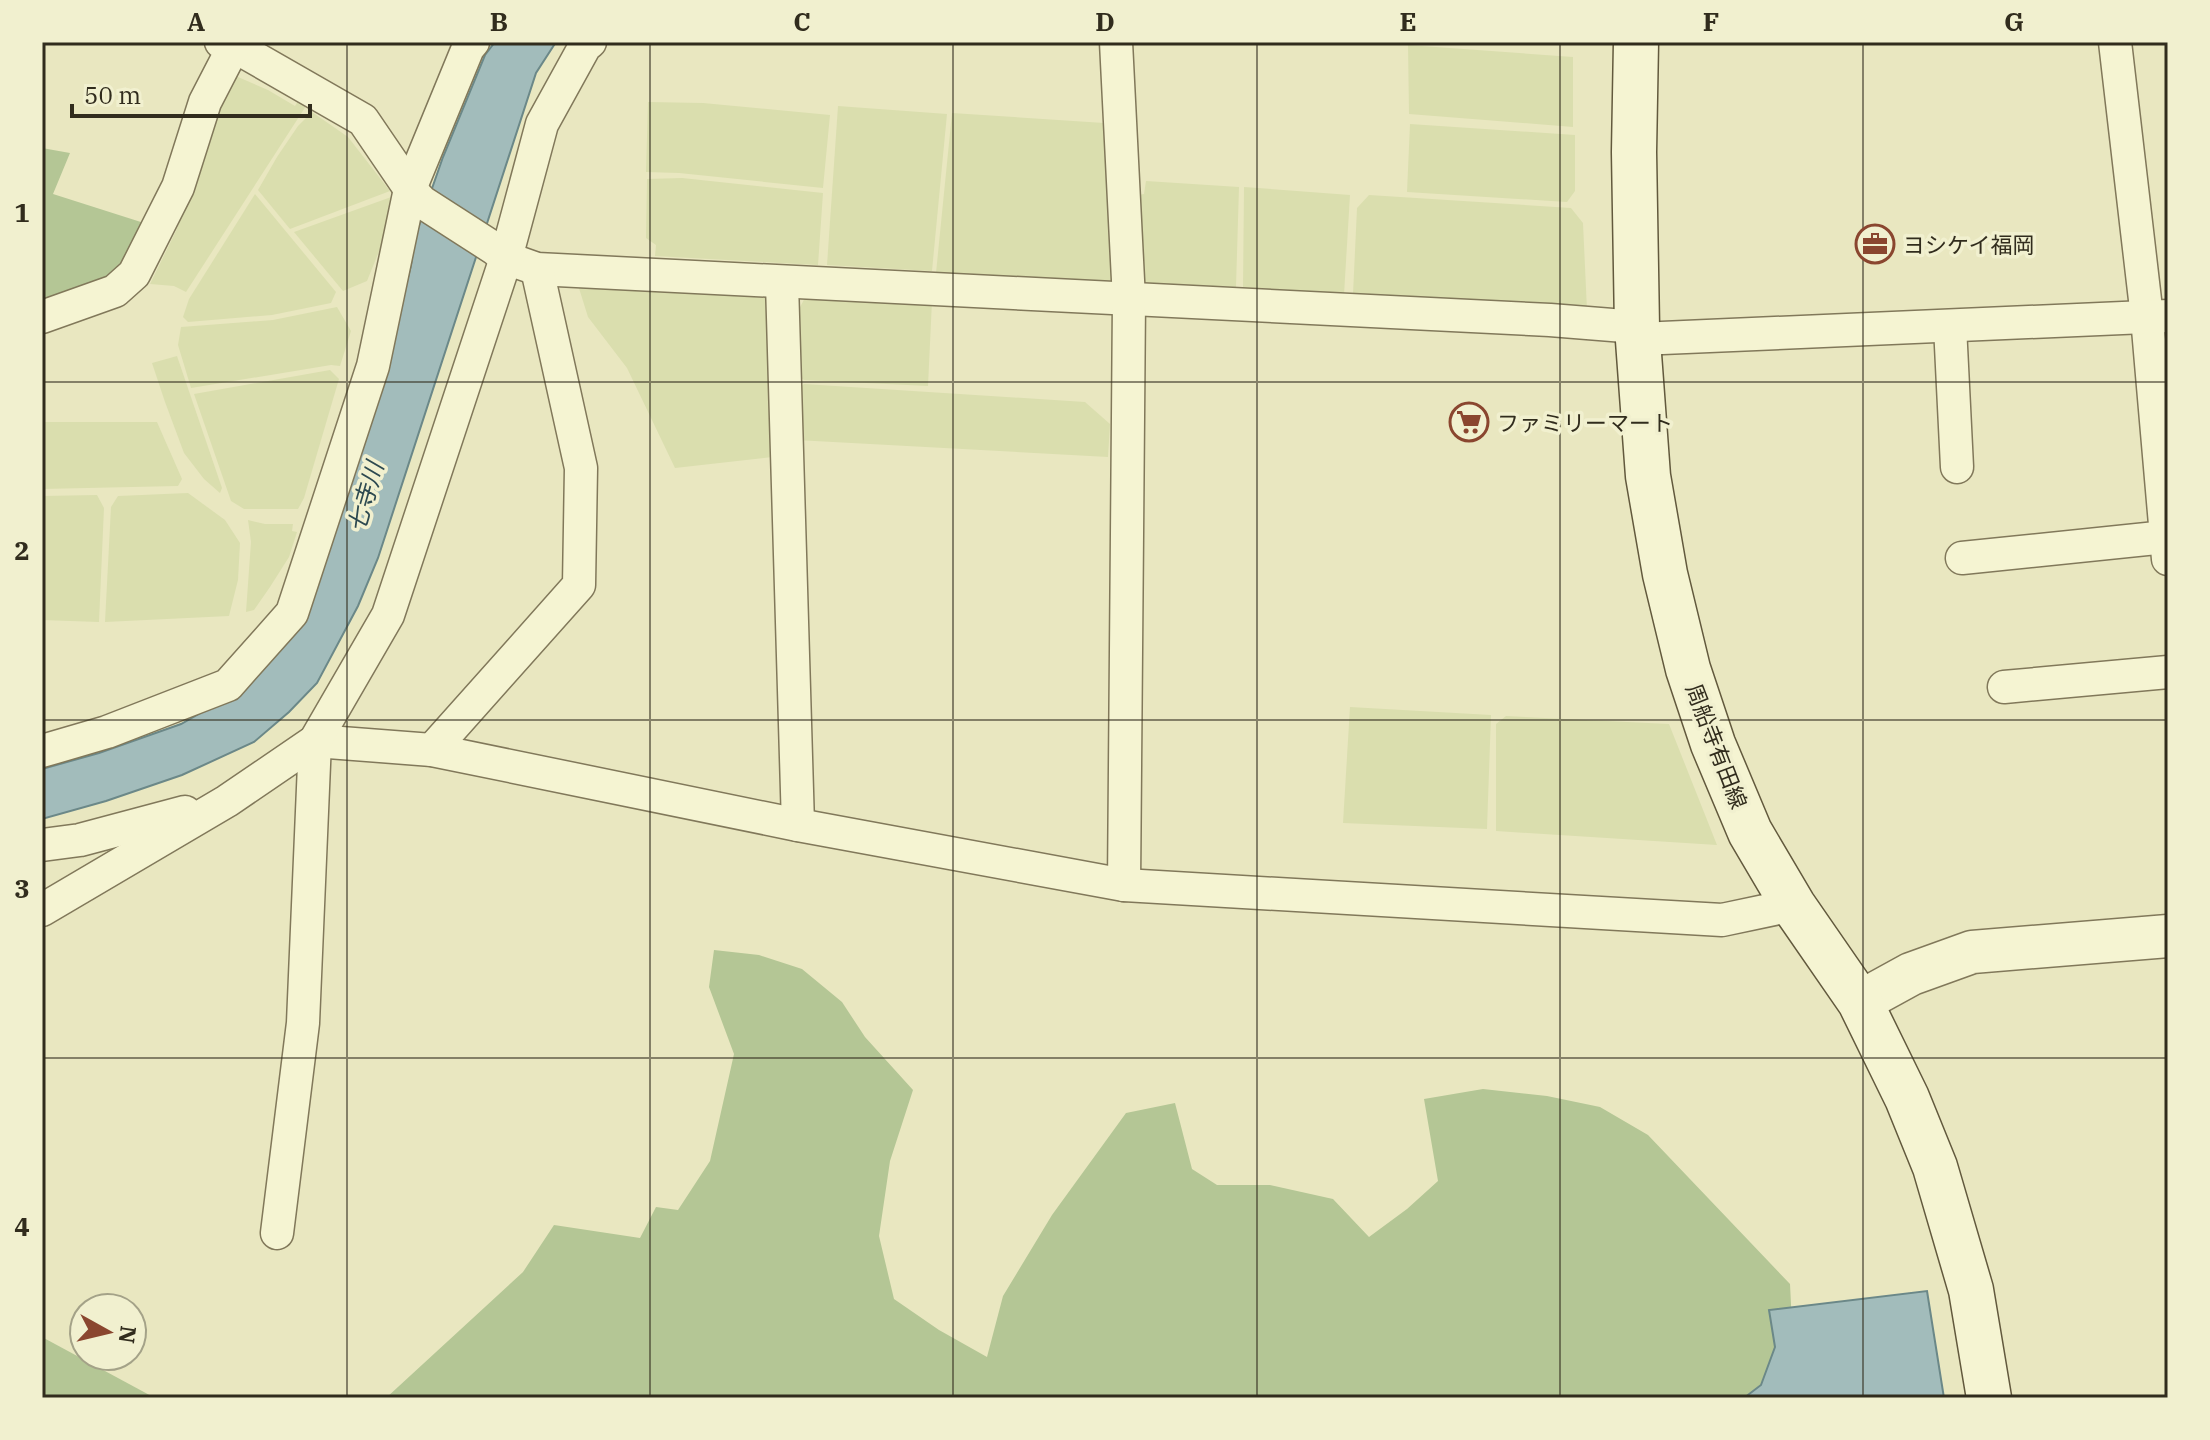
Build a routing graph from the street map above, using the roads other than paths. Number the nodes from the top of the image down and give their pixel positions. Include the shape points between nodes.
1 (473, 42) edge
2 (590, 42) edge
3 (1116, 42) edge
4 (1636, 42) edge
5 (2115, 42) edge
6 (230, 43) edge
7 (416, 196) junction
8 (500, 253) junction
9 (537, 269) junction
10 (782, 283) junction
11 (1129, 300) junction
12 (42, 317) edge
13 (2158, 317) edge
14 (1950, 326) junction
15 (1638, 333) junction
16 (1957, 467) dead end
17 (2167, 548) edge
18 (1962, 558) dead end
19 (2168, 672) edge
20 (2004, 687) dead end
21 (315, 741) junction
22 (432, 750) junction
23 (42, 751) edge
24 (227, 801) junction
25 (798, 825) junction
26 (42, 845) edge
27 (1124, 885) junction
28 (1793, 905) junction
29 (42, 910) edge
30 (2168, 936) edge
31 (1860, 1002) junction
32 (277, 1233) dead end
33 (1989, 1398) edge

1 - 7 street
2 - 8 street via 542,124
3 - 11 street
4 - 15 main road, 周船寺有田線
5 - 13 street
6 - 7 street via 363,120
6 - 12 street via 178,187 134,274 115,291
7 - 8 street
7 - 23 street via 373,366 292,613 228,685
8 - 9 street
8 - 21 street via 388,615
9 - 10 street
9 - 22 street via 581,468 579,585
10 - 11 street
10 - 25 street
11 - 15 street via 1550,320
11 - 27 street
13 - 14 street
13 - 17 street
14 - 15 street
14 - 16 street
15 - 28 main road, 周船寺有田線 via 1648,476 1688,669 1750,832
17 - 18 street
19 - 20 street
21 - 22 street
21 - 24 street
21 - 32 street via 303,1023
22 - 25 street
24 - 26 street
24 - 29 street
25 - 27 street
27 - 28 street via 1722,920
28 - 31 main road, 周船寺有田線
30 - 31 street via 1972,952 1911,974
31 - 33 main road, 周船寺有田線 via 1935,1167 1971,1290

